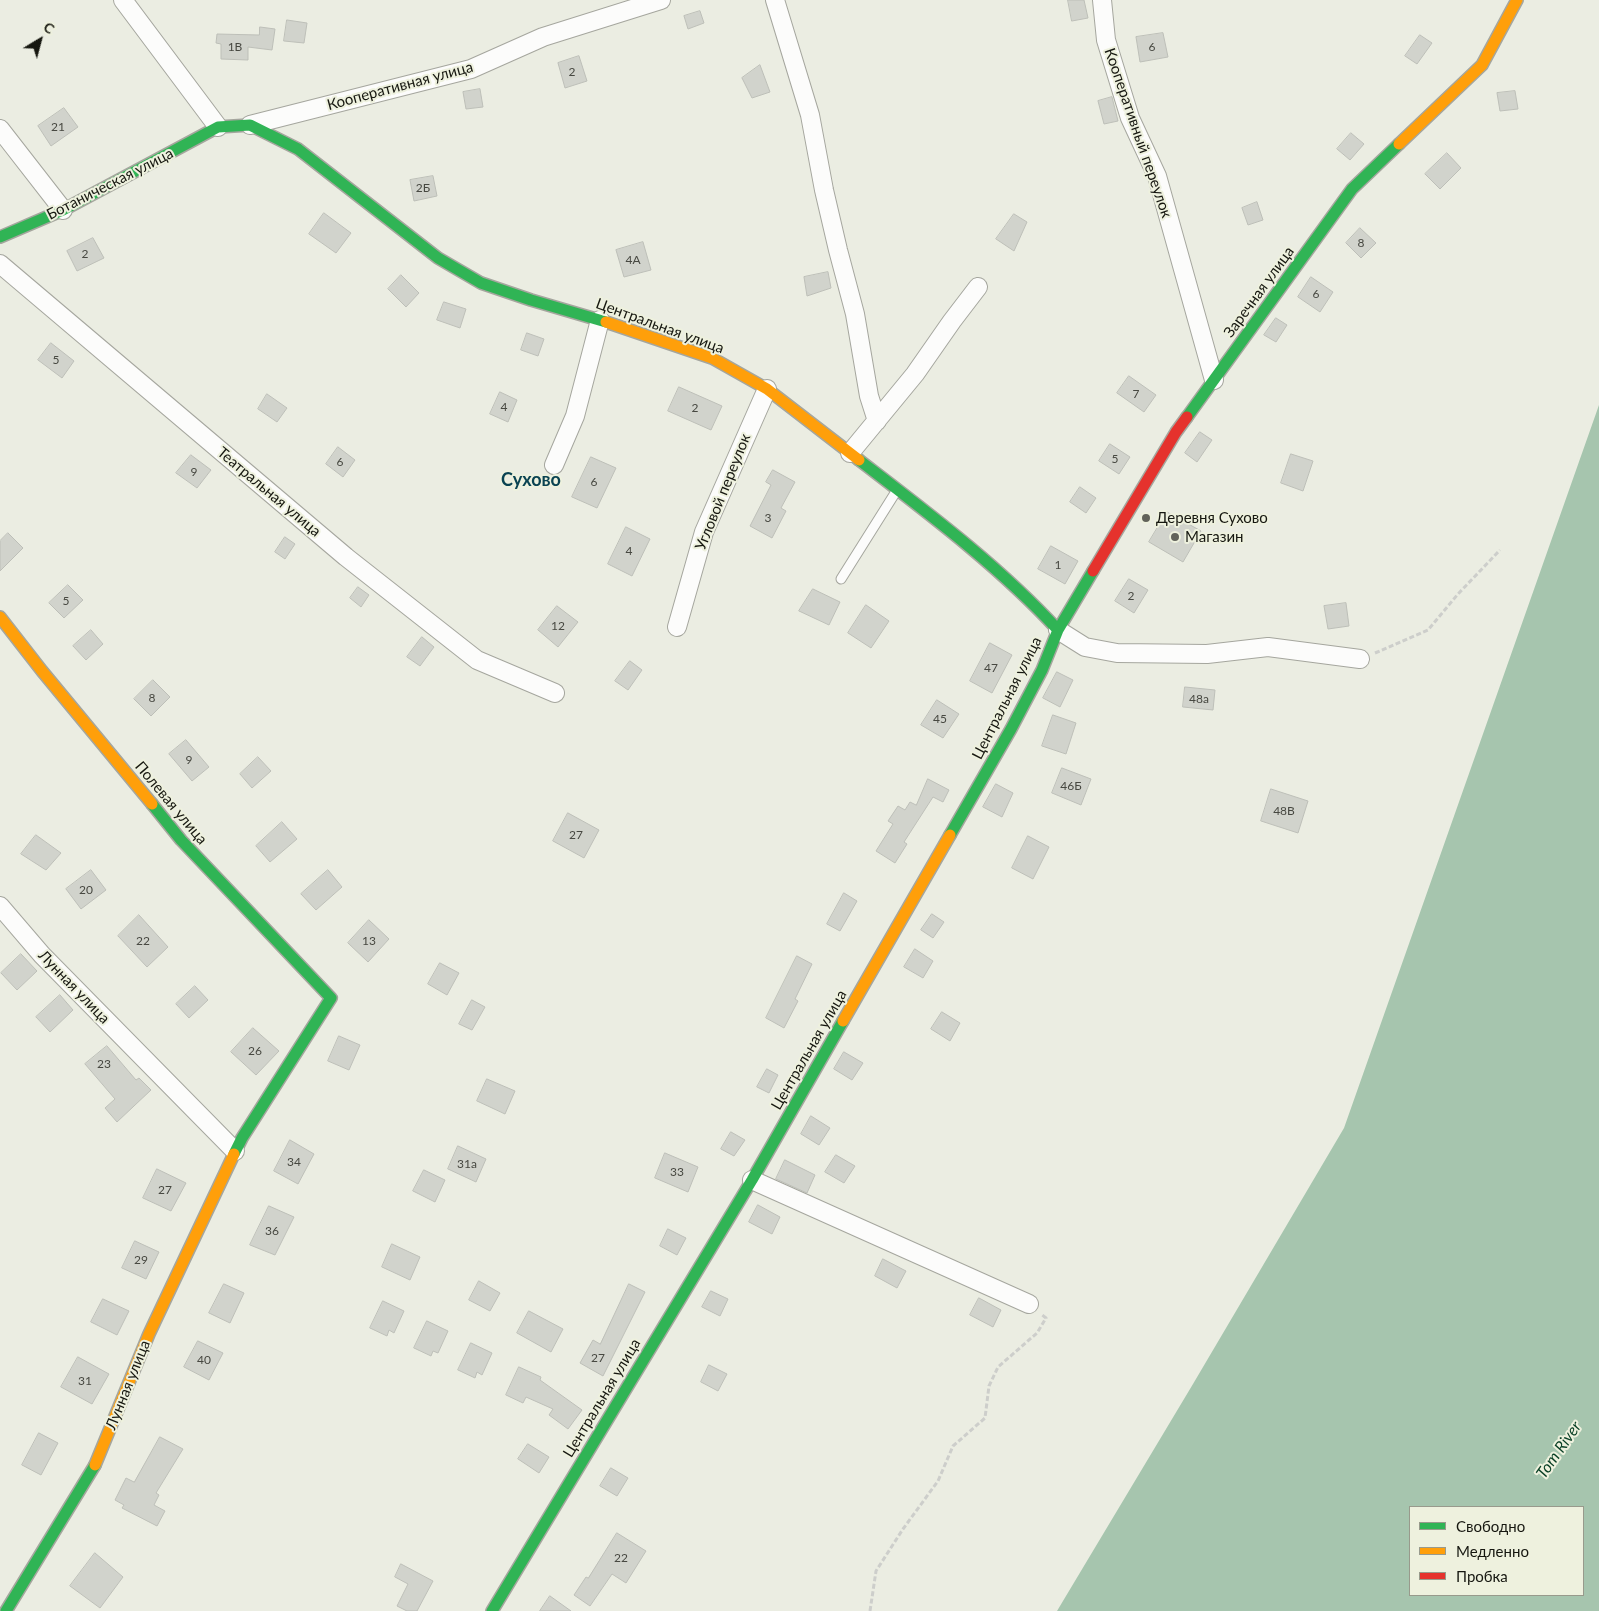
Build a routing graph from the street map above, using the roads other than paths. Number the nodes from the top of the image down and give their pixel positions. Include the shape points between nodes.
1 (122, 0) edge
2 (661, 0) edge
3 (775, 0) edge
4 (1102, 0) edge
5 (1517, 0) edge
6 (250, 124) junction
7 (218, 127) junction
8 (0, 128) edge
9 (63, 210) junction
10 (0, 237) edge
11 (0, 264) edge
12 (978, 287) dead end
13 (600, 320) junction
14 (1214, 380) junction
15 (767, 388) junction
16 (877, 421) junction
17 (850, 454) junction
18 (554, 465) dead end
19 (897, 489) junction
20 (841, 579) dead end
21 (0, 617) edge
22 (677, 627) dead end
23 (1058, 630) junction
24 (1360, 659) road end
25 (555, 693) dead end
26 (0, 906) edge
27 (331, 998) joint
28 (236, 1151) junction
29 (752, 1180) junction
30 (1029, 1304) road end
31 (6, 1611) edge
32 (492, 1611) edge

1 - 7 street
2 - 6 street, Кооперативная улица via 543,37 471,69
3 - 16 street via 810,115
4 - 14 street, Кооперативный переулок via 1106,40 1130,118 1157,176
5 - 14 street, Заречная улица via 1482,65 1352,189
6 - 7 street, Ботаническая улица
6 - 13 street, Центральная улица via 298,150 438,258 481,283
7 - 9 street, Ботаническая улица
8 - 9 street
9 - 10 street, Ботаническая улица
11 - 25 street, Театральная улица via 346,557 477,660
12 - 16 street
13 - 15 street, Центральная улица via 712,358
13 - 18 street via 575,416
14 - 23 street, Заречная улица via 1176,432
15 - 17 street, Центральная улица
15 - 22 street, Угловой переулок via 704,532
16 - 17 street
17 - 19 street, Центральная улица
19 - 20 lane
19 - 23 street, Центральная улица via 954,533 1033,603
21 - 27 street, Полевая улица via 181,840
23 - 24 street via 1085,647 1117,653 1207,654 1268,646
23 - 29 street, Центральная улица via 1042,670 1011,729
26 - 28 street, Лунная улица via 42,955
27 - 28 street, Лунная улица
28 - 31 street, Лунная улица via 149,1334 92,1471
29 - 30 street
29 - 32 street, Центральная улица

